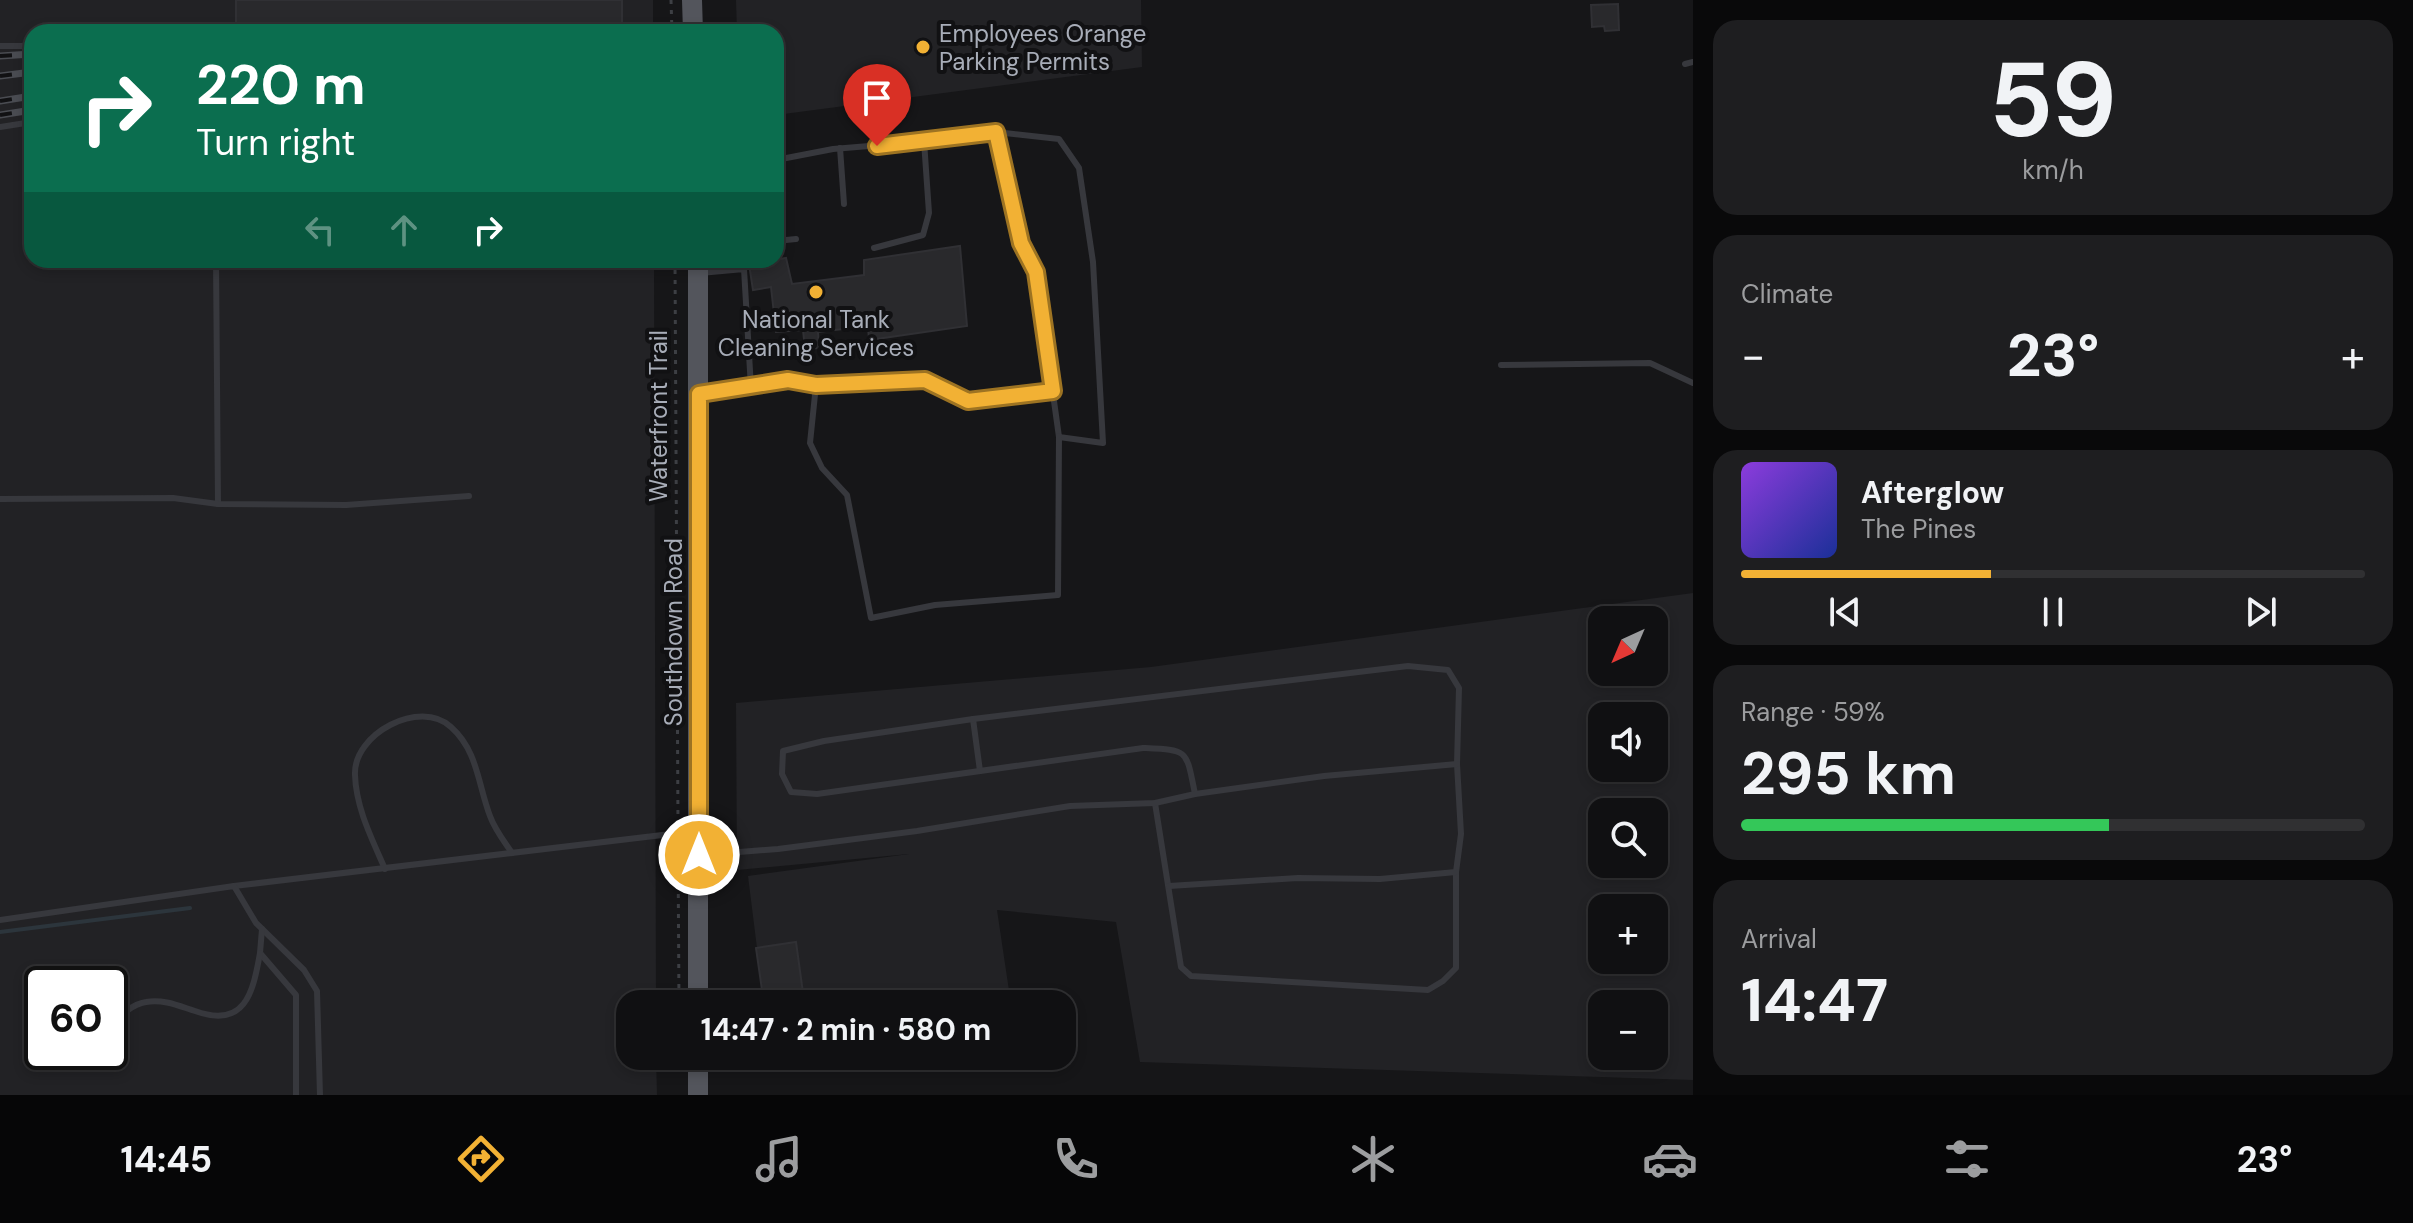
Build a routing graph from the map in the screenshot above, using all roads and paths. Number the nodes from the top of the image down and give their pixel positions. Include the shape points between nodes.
1 (671, 0) edge
2 (692, 0) edge
3 (672, 24) edge
4 (693, 24) edge
5 (0, 46) edge
6 (24, 46) edge
7 (24, 123) edge
8 (0, 127) edge
9 (996, 132) junction
10 (924, 141) junction
11 (840, 148) junction
12 (784, 158) edge
13 (844, 204) dead end
14 (796, 239) dead end
15 (784, 240) edge
16 (874, 248) dead end
17 (216, 268) edge
18 (675, 268) edge
19 (698, 268) edge
20 (729, 268) edge
21 (744, 269) joint
22 (1501, 365) dead end
23 (1693, 383) edge
24 (816, 385) junction
25 (751, 388) junction
26 (1053, 391) junction
27 (699, 394) junction
28 (1059, 436) junction
29 (469, 496) dead end
30 (0, 499) edge
31 (218, 504) junction
32 (973, 719) junction
33 (1457, 764) junction
34 (980, 771) junction
35 (1195, 794) junction
36 (1155, 803) junction
37 (688, 831) junction
38 (512, 853) junction
39 (699, 855) junction
40 (385, 869) junction
41 (1456, 872) junction
42 (234, 886) junction
43 (1169, 886) junction
44 (0, 920) edge
45 (262, 929) junction
46 (260, 953) junction
47 (680, 990) edge
48 (698, 990) edge
49 (128, 1011) edge
50 (698, 1070) edge
51 (296, 1095) edge
52 (320, 1095) edge
53 (698, 1095) edge

1 - 3 path
2 - 4 main road
5 - 6 lane
7 - 8 lane
9 - 10 lane
9 - 26 lane via 1021,243 1036,272
9 - 28 lane via 1059,139 1079,168 1093,262 1103,443
10 - 11 lane
10 - 16 lane via 929,213 923,235
11 - 12 lane
11 - 13 lane
14 - 15 lane
17 - 31 lane
18 - 37 path, Waterfront Trail
19 - 27 main road, Southdown Road
20 - 21 lane
21 - 25 lane
22 - 23 lane via 1650,363
24 - 25 lane via 788,380
24 - 26 lane via 925,380 968,401
24 - 28 lane via 810,443 822,468 847,495 871,618 935,605 1058,595
25 - 27 lane
26 - 28 lane
27 - 37 main road, Southdown Road
29 - 31 lane via 363,504
30 - 31 lane via 173,498
32 - 33 lane via 1408,666 1448,670 1459,688
32 - 34 lane
32 - 34 lane via 783,751 782,774 791,792 817,794
33 - 35 lane
33 - 41 lane via 1461,834
34 - 35 lane via 1143,748 1178,750 1187,757
35 - 36 lane
36 - 39 lane via 1070,806 917,831
36 - 43 lane
37 - 38 lane
37 - 39 main road, Southdown Road
37 - 47 path, Waterfront Trail
38 - 40 lane
38 - 40 lane via 490,817 480,775 463,739 441,719 413,717 372,739 354,774 359,806
39 - 48 main road, Southdown Road
40 - 42 lane
41 - 43 lane
41 - 43 lane via 1456,968 1428,990 1191,976 1181,967
42 - 44 lane
42 - 45 lane
45 - 46 lane
45 - 52 lane via 304,970 317,991
46 - 49 lane via 251,993 230,1014 205,1015 168,1002 147,1002
46 - 51 lane via 296,995
50 - 53 main road

